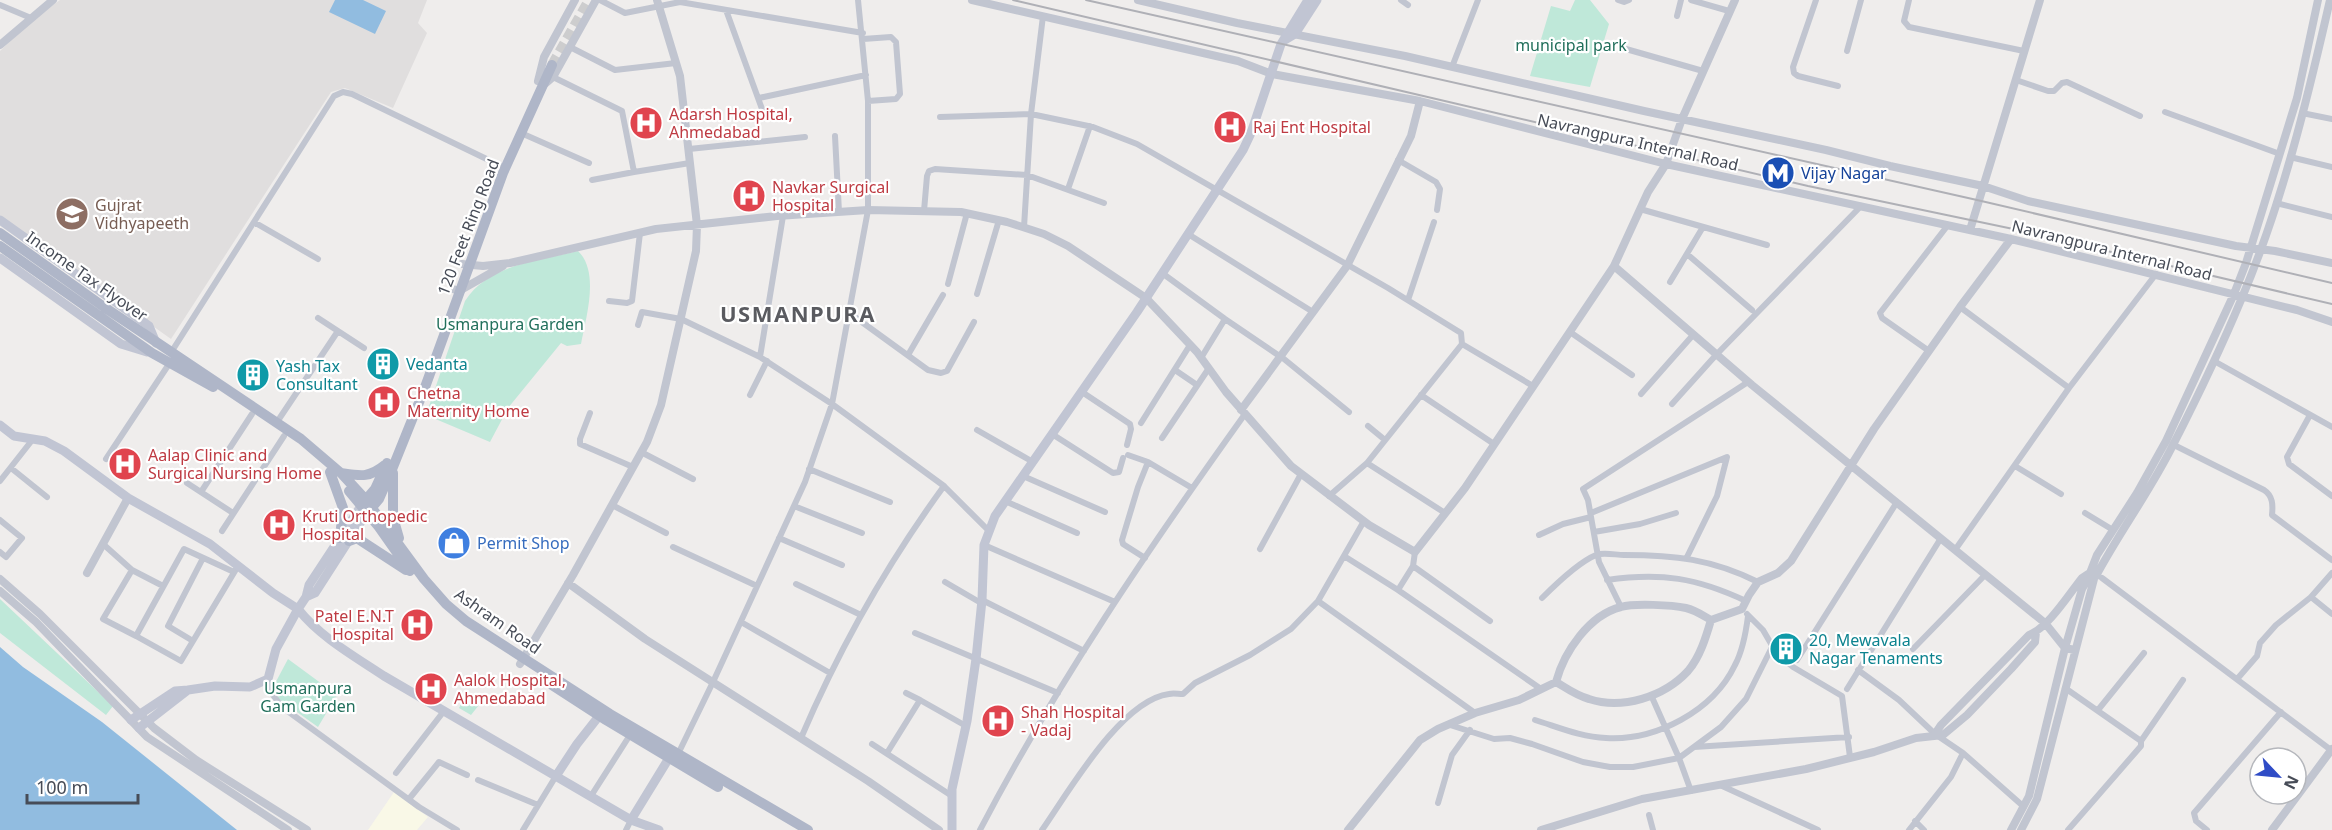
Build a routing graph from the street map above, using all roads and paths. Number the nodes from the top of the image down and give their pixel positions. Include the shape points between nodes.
1 (575, 0) edge
2 (598, 0) edge
3 (858, 0) edge
4 (972, 0) edge
5 (1138, 0) edge
6 (1308, 0) edge
7 (1317, 0) edge
8 (1401, 0) edge
9 (1478, 0) edge
10 (1618, 0) edge
11 (1629, 0) edge
12 (1681, 0) edge
13 (1691, 0) edge
14 (1735, 0) edge
15 (1816, 0) edge
16 (1861, 0) edge
17 (1909, 0) edge
18 (2040, 0) edge
19 (2318, 0) edge
20 (2330, 0) edge
21 (51, 1) edge
22 (681, 1) edge
23 (657, 2) edge
24 (1153, 2) edge
25 (0, 5) edge
26 (1408, 5) dead end
27 (726, 9) junction
28 (1729, 11) junction
29 (1043, 16) junction
30 (1677, 16) dead end
31 (31, 18) junction
32 (863, 36) junction
33 (1289, 36) junction
34 (0, 45) edge
35 (570, 47) junction
36 (1626, 49) dead end
37 (1847, 51) dead end
38 (2024, 51) junction
39 (676, 63) junction
40 (1452, 67) junction
41 (551, 68) junction
42 (1703, 71) junction
43 (1272, 74) junction
44 (866, 75) junction
45 (2016, 80) junction
46 (540, 83) junction
47 (1838, 86) dead end
48 (759, 98) junction
49 (868, 100) junction
50 (1420, 101) junction
51 (762, 110) dead end
52 (2165, 112) dead end
53 (2302, 113) junction
54 (1031, 114) junction
55 (2140, 116) dead end
56 (940, 117) dead end
57 (2332, 118) edge
58 (1682, 119) junction
59 (1090, 126) junction
60 (521, 133) junction
61 (805, 136) dead end
62 (835, 136) dead end
63 (688, 149) junction
64 (2280, 154) junction
65 (2290, 157) junction
66 (1398, 160) junction
67 (589, 163) dead end
68 (690, 163) junction
69 (1666, 164) junction
70 (499, 165) junction
71 (2332, 167) edge
72 (634, 172) junction
73 (1027, 175) junction
74 (592, 180) dead end
75 (1983, 186) junction
76 (1068, 189) junction
77 (1217, 189) junction
78 (1104, 203) dead end
79 (2276, 203) junction
80 (1862, 206) junction
81 (1640, 209) junction
82 (868, 210) junction
83 (1437, 210) dead end
84 (924, 211) junction
85 (839, 212) junction
86 (967, 213) junction
87 (783, 216) junction
88 (2332, 217) edge
89 (0, 220) edge
90 (999, 220) junction
91 (254, 222) junction
92 (1434, 222) dead end
93 (697, 225) junction
94 (1948, 225) junction
95 (1024, 227) junction
96 (1703, 227) junction
97 (1970, 230) junction
98 (0, 233) edge
99 (640, 233) junction
100 (1188, 234) junction
101 (2011, 239) junction
102 (1767, 245) dead end
103 (0, 246) edge
104 (2250, 248) junction
105 (2260, 249) junction
106 (1687, 254) junction
107 (0, 258) edge
108 (318, 259) dead end
109 (510, 263) junction
110 (2332, 264) edge
111 (465, 265) junction
112 (1347, 266) junction
113 (1614, 266) junction
114 (1162, 273) junction
115 (2156, 274) junction
116 (1670, 282) dead end
117 (948, 284) dead end
118 (456, 290) junction
119 (977, 294) dead end
120 (943, 295) dead end
121 (2238, 295) junction
122 (1146, 297) junction
123 (1408, 300) junction
124 (609, 301) dead end
125 (1960, 307) junction
126 (1752, 310) dead end
127 (848, 312) junction
128 (1313, 312) junction
129 (318, 318) dead end
130 (681, 319) junction
131 (1224, 319) junction
132 (974, 322) dead end
133 (2332, 322) edge
134 (638, 325) dead end
135 (338, 331) junction
136 (1570, 332) junction
137 (133, 333) junction
138 (1693, 335) junction
139 (1462, 344) junction
140 (1190, 345) junction
141 (154, 348) junction
142 (364, 348) dead end
143 (172, 351) junction
144 (1929, 351) junction
145 (908, 355) junction
146 (1716, 355) junction
147 (1280, 356) junction
148 (760, 357) junction
149 (1201, 358) junction
150 (766, 361) junction
151 (2214, 361) junction
152 (169, 364) junction
153 (1209, 368) junction
154 (1175, 370) junction
155 (1632, 375) dead end
156 (1748, 382) junction
157 (1197, 385) junction
158 (1533, 386) junction
159 (2069, 388) junction
160 (1082, 392) junction
161 (1641, 394) dead end
162 (750, 395) dead end
163 (1421, 395) junction
164 (832, 404) junction
165 (1672, 404) dead end
166 (1243, 412) junction
167 (1349, 412) dead end
168 (590, 413) dead end
169 (252, 414) junction
170 (2310, 415) junction
171 (277, 422) junction
172 (1141, 423) dead end
173 (0, 425) edge
174 (1368, 426) dead end
175 (2332, 427) edge
176 (977, 430) dead end
177 (1052, 434) junction
178 (284, 435) junction
179 (1162, 438) dead end
180 (33, 439) junction
181 (1385, 440) junction
182 (1494, 444) junction
183 (1127, 445) dead end
184 (2174, 445) junction
185 (641, 452) junction
186 (106, 459) dead end
187 (1033, 462) junction
188 (1148, 462) junction
189 (1366, 463) junction
190 (390, 465) junction
191 (1852, 465) junction
192 (2015, 466) junction
193 (11, 468) junction
194 (633, 468) junction
195 (809, 469) junction
196 (336, 472) junction
197 (1301, 474) junction
198 (1023, 476) junction
199 (693, 479) dead end
200 (0, 481) edge
201 (187, 483) dead end
202 (944, 486) junction
203 (1192, 488) junction
204 (201, 492) junction
205 (2061, 494) dead end
206 (1329, 496) junction
207 (2332, 496) edge
208 (48, 497) dead end
209 (128, 498) junction
210 (1005, 501) junction
211 (890, 502) dead end
212 (1897, 502) junction
213 (612, 505) junction
214 (367, 506) junction
215 (794, 506) junction
216 (1105, 512) dead end
217 (233, 513) junction
218 (1445, 513) junction
219 (1676, 513) dead end
220 (2085, 513) dead end
221 (1591, 515) junction
222 (0, 520) edge
223 (1364, 521) junction
224 (2114, 530) junction
225 (222, 531) dead end
226 (989, 531) junction
227 (1594, 532) junction
228 (666, 533) dead end
229 (862, 533) dead end
230 (1077, 533) dead end
231 (1539, 535) dead end
232 (779, 537) junction
233 (1941, 538) junction
234 (344, 539) junction
235 (103, 544) junction
236 (400, 545) junction
237 (984, 545) junction
238 (674, 547) dead end
239 (1260, 549) dead end
240 (1955, 550) junction
241 (0, 552) edge
242 (1415, 552) junction
243 (1598, 554) junction
244 (1344, 556) junction
245 (1687, 557) junction
246 (203, 558) junction
247 (1144, 558) junction
248 (2332, 560) edge
249 (842, 565) dead end
250 (1413, 566) junction
251 (236, 569) junction
252 (132, 570) junction
253 (87, 573) dead end
254 (2332, 573) edge
255 (1985, 575) junction
256 (413, 576) junction
257 (2093, 576) junction
258 (0, 579) edge
259 (1607, 580) junction
260 (945, 582) dead end
261 (1758, 582) junction
262 (568, 583) junction
263 (796, 584) dead end
264 (164, 586) junction
265 (757, 586) junction
266 (1398, 590) junction
267 (0, 591) edge
268 (2311, 597) junction
269 (1542, 598) dead end
270 (1318, 601) junction
271 (982, 602) junction
272 (1115, 602) junction
273 (1744, 605) junction
274 (1621, 607) junction
275 (298, 609) junction
276 (2332, 614) edge
277 (861, 615) junction
278 (1748, 616) junction
279 (1711, 620) junction
280 (1490, 621) dead end
281 (741, 622) junction
282 (2045, 624) junction
283 (915, 633) dead end
284 (136, 636) junction
285 (193, 641) junction
286 (1773, 645) junction
287 (2065, 648) junction
288 (1913, 649) dead end
289 (2075, 650) junction
290 (1084, 651) junction
291 (2144, 653) dead end
292 (976, 659) junction
293 (1797, 660) dead end
294 (522, 661) junction
295 (1858, 670) junction
296 (830, 673) junction
297 (2238, 678) junction
298 (268, 679) junction
299 (2183, 680) dead end
300 (1556, 681) junction
301 (713, 682) junction
302 (2065, 688) junction
303 (1541, 689) junction
304 (1847, 689) dead end
305 (188, 690) junction
306 (906, 693) dead end
307 (1058, 693) junction
308 (1651, 695) junction
309 (920, 700) junction
310 (2098, 710) junction
311 (444, 711) junction
312 (2281, 712) junction
313 (1476, 713) junction
314 (599, 716) junction
315 (135, 717) junction
316 (147, 720) junction
317 (1535, 720) dead end
318 (1450, 725) junction
319 (966, 726) junction
320 (139, 728) junction
321 (1665, 728) junction
322 (1470, 730) junction
323 (1935, 734) junction
324 (630, 735) junction
325 (1849, 737) junction
326 (801, 738) junction
327 (2141, 741) junction
328 (872, 744) dead end
329 (1693, 748) junction
330 (2332, 750) edge
331 (887, 753) junction
332 (1963, 753) junction
333 (674, 756) junction
334 (1679, 758) junction
335 (1851, 758) junction
336 (396, 773) dead end
337 (467, 775) dead end
338 (556, 776) junction
339 (478, 780) dead end
340 (1720, 784) junction
341 (1691, 791) junction
342 (591, 796) junction
343 (952, 796) junction
344 (409, 799) junction
345 (1438, 802) dead end
346 (538, 806) junction
347 (2024, 806) junction
348 (1649, 814) dead end
349 (631, 820) junction
350 (1915, 821) junction
351 (288, 830) edge
352 (307, 830) edge
353 (457, 830) edge
354 (523, 830) edge
355 (626, 830) edge
356 (659, 830) edge
357 (794, 830) edge
358 (808, 830) edge
359 (939, 830) edge
360 (952, 830) edge
361 (980, 830) edge
362 (1042, 830) edge
363 (1348, 830) edge
364 (1541, 830) edge
365 (1653, 830) edge
366 (1818, 830) edge
367 (1909, 830) edge
368 (1924, 830) edge
369 (2012, 830) edge
370 (2021, 830) edge
371 (2068, 830) edge
372 (2207, 830) edge
373 (2272, 830) edge

1 - 46 street via 544,57
2 - 23 street via 628,13
2 - 35 street
3 - 32 street
4 - 29 street, Navrangpura Internal Road
5 - 24 street
6 - 33 main road
7 - 33 main road
8 - 26 street
9 - 40 street
10 - 11 street
12 - 30 street
13 - 28 street
14 - 28 street
15 - 47 street via 1794,73
16 - 37 street
17 - 38 street via 1904,21 1909,27
18 - 38 street
19 - 64 street via 2297,98
20 - 53 street
21 - 31 street
22 - 23 street
22 - 27 street
23 - 39 street
24 - 33 street
25 - 31 street
27 - 32 street
27 - 48 street
28 - 42 street
29 - 43 street, Navrangpura Internal Road via 1238,61
29 - 54 street
31 - 34 street
32 - 44 street
32 - 49 street via 891,37 896,42 899,97
33 - 40 street
33 - 43 main road via 1281,44
35 - 39 street via 615,70
35 - 41 street
36 - 42 street
38 - 45 street
39 - 63 street
40 - 58 street
41 - 46 main road
41 - 72 street via 622,111
42 - 58 street
43 - 50 street, Navrangpura Internal Road
43 - 77 main road via 1243,150
44 - 48 street
44 - 49 street
45 - 55 street via 2054,91 2067,82
45 - 75 street
46 - 60 main road, 120 Feet Ring Road
46 - 70 main road, 120 Feet Ring Road
48 - 51 street
49 - 82 street
50 - 66 street via 1411,136
50 - 69 street, Navrangpura Internal Road
52 - 64 street
53 - 57 street
53 - 65 street
54 - 56 street
54 - 59 street
54 - 73 street
58 - 69 street
58 - 75 street
59 - 76 street
59 - 77 street via 1137,144
60 - 67 street
60 - 111 main road, 120 Feet Ring Road
61 - 63 street
62 - 85 street
63 - 68 street
64 - 104 street
65 - 71 street
65 - 79 street
66 - 83 street via 1436,182 1440,189
66 - 112 street
68 - 72 street
68 - 93 street
69 - 80 street, Navrangpura Internal Road
69 - 81 street
70 - 91 street via 343,92 334,96
70 - 111 main road, 120 Feet Ring Road
72 - 74 street
73 - 76 street
73 - 84 street via 934,169 927,176
73 - 95 street
75 - 97 street
75 - 104 street via 2028,201
76 - 78 street
77 - 100 main road
77 - 112 street
79 - 88 street
79 - 105 street
80 - 94 street, Navrangpura Internal Road
80 - 146 street
81 - 96 street
81 - 113 street
82 - 84 street
82 - 85 street
82 - 127 street
84 - 86 street
85 - 87 street
86 - 90 street
86 - 117 street
87 - 93 street
87 - 148 street
89 - 141 main road via 149,326
90 - 95 street
90 - 119 street
91 - 108 street
91 - 143 street
92 - 123 street
93 - 99 street
93 - 130 street via 696,251
94 - 97 street, Navrangpura Internal Road
94 - 144 street via 1880,313
95 - 122 street via 1068,246
96 - 102 street
96 - 106 street
97 - 101 street, Navrangpura Internal Road
98 - 137 main road, Income Tax Flyover
99 - 109 street
99 - 124 street via 632,301
100 - 114 main road
100 - 128 street
101 - 115 street, Navrangpura Internal Road
101 - 125 street
103 - 137 main road, Income Tax Flyover
104 - 105 street
104 - 121 street
105 - 110 street
105 - 121 street
106 - 116 street
106 - 126 street
107 - 141 main road via 121,344
109 - 111 street
109 - 118 street
111 - 118 main road, 120 Feet Ring Road
112 - 123 street
112 - 128 street
113 - 136 street
113 - 138 street
114 - 122 main road
114 - 131 street
115 - 121 street, Navrangpura Internal Road
115 - 159 street
118 - 190 main road, 120 Feet Ring Road via 424,390
120 - 145 street
121 - 133 street, Navrangpura Internal Road
121 - 151 street
121 - 224 street via 2166,441
122 - 140 street
122 - 160 main road
123 - 139 street via 1461,333
125 - 144 street
125 - 159 street
127 - 145 street
127 - 164 street
128 - 147 street
129 - 135 street
130 - 134 street via 642,312
130 - 148 street
130 - 185 street via 661,405
131 - 147 street
131 - 149 street
132 - 145 street via 947,371 928,370
135 - 142 street
135 - 171 street
136 - 155 street
136 - 158 street
137 - 141 main road, Income Tax Flyover
138 - 146 street
138 - 161 street
139 - 158 street
139 - 163 street
140 - 149 street
140 - 154 street
141 - 143 main road, Ashram Road
141 - 152 main road, Ashram Road
143 - 171 main road, Ashram Road
144 - 191 street
146 - 156 street
146 - 165 street
147 - 166 street
147 - 167 street
148 - 150 street
149 - 153 street
150 - 162 street
150 - 164 street
151 - 170 street
151 - 184 street
152 - 169 main road, Ashram Road
152 - 186 street
153 - 157 street
153 - 166 street
154 - 157 street
154 - 172 street
156 - 191 street
156 - 221 street via 1583,489
157 - 179 street
158 - 182 street
159 - 192 street
160 - 177 main road
160 - 183 street via 1130,424
163 - 181 street
163 - 182 street
164 - 195 street
164 - 202 street
166 - 197 street
166 - 203 street
168 - 194 street via 580,444
169 - 178 main road, Ashram Road
169 - 204 street
170 - 175 street
170 - 207 street via 2287,457 2289,464
171 - 196 main road, Ashram Road
173 - 180 main road via 14,436
174 - 181 street
176 - 187 street
177 - 187 main road
177 - 188 street via 1113,472 1119,472 1125,456
178 - 196 main road, Ashram Road
178 - 217 street
180 - 193 street
180 - 209 main road via 64,451
181 - 189 street
182 - 218 street
184 - 248 street via 2264,490 2273,504 2272,515
184 - 257 street via 2145,498
185 - 194 street
185 - 199 street
187 - 198 main road
188 - 203 street
188 - 247 street via 1122,540
189 - 206 street
189 - 218 street
190 - 196 main road via 359,476
190 - 214 main road, 120 Feet Ring Road via 380,499
190 - 236 main road via 393,517
191 - 212 street
191 - 261 street via 1791,561 1778,573
192 - 205 street
192 - 240 street
193 - 200 street
193 - 208 street
194 - 213 street
195 - 211 street
195 - 215 street
196 - 214 main road, Ashram Road
196 - 234 main road via 344,508
197 - 206 street
197 - 239 street
198 - 210 main road
198 - 216 street
201 - 204 street
202 - 226 street
202 - 277 street via 913,527
203 - 247 street
204 - 217 street
206 - 223 street
209 - 235 street
209 - 251 main road via 210,544
210 - 226 main road
210 - 230 street
212 - 233 street
212 - 293 street
213 - 228 street
213 - 262 street
214 - 234 main road
214 - 236 main road, Ashram Road
214 - 256 main road, Ashram Road
215 - 229 street
215 - 232 street
217 - 225 street
218 - 242 street
219 - 227 street
220 - 224 street
221 - 227 street
221 - 231 street
221 - 245 street via 1727,457 1717,496
222 - 241 street via 22,538 6,557
223 - 242 street
223 - 244 street
224 - 257 street via 2097,555
226 - 237 main road
227 - 243 street
232 - 249 street
232 - 265 street
233 - 240 street
233 - 295 street
234 - 256 main road via 357,538
234 - 275 main road via 315,593 306,597
235 - 252 street
235 - 253 street
236 - 294 main road, Ashram Road via 446,604
237 - 271 main road
237 - 272 street
238 - 265 street
240 - 255 street
242 - 250 street
243 - 245 street
243 - 259 street
243 - 269 street via 1560,580
244 - 266 street
244 - 270 street
245 - 261 street via 1736,571
246 - 251 street
246 - 264 street via 184,549
246 - 285 street via 168,626
247 - 272 street
250 - 266 street
250 - 280 street
251 - 275 main road
251 - 285 street
252 - 264 street
252 - 284 street via 103,619
254 - 268 street
255 - 282 street
255 - 288 street
256 - 294 main road, Ashram Road via 461,626
257 - 282 street via 2082,578
257 - 287 street via 2082,589
257 - 289 street
257 - 297 street
258 - 315 street via 40,614
259 - 273 street via 1660,576 1684,579 1714,586
259 - 274 street
260 - 271 street
261 - 273 street
262 - 294 street
262 - 301 street
263 - 277 street
264 - 284 street
265 - 281 street
266 - 303 street
267 - 315 street
268 - 276 street
268 - 297 street via 2276,625
270 - 313 street
270 - 362 street via 1291,629 1250,655 1195,682 1183,694 1168,694 1135,711 1097,750
271 - 290 street
271 - 292 main road
272 - 290 street
273 - 278 street
273 - 279 street
274 - 279 street via 1688,608
274 - 300 street via 1598,619 1575,641 1561,662
275 - 298 main road via 276,649
275 - 311 main road via 348,652
277 - 296 street
278 - 286 street
278 - 321 street via 1735,665 1721,686 1711,698
279 - 308 street via 1688,671
281 - 296 street
281 - 301 street
282 - 287 street
282 - 323 street via 2036,632 2035,642 1967,715 1943,735
283 - 292 street
284 - 285 street via 182,661
286 - 325 street via 1777,654 1793,667 1842,696
286 - 329 street via 1746,699 1721,727
287 - 289 street
287 - 347 street
289 - 302 street
290 - 307 street
291 - 310 street
292 - 307 street
292 - 319 main road
294 - 314 main road, Ashram Road
294 - 333 main road, Ashram Road
295 - 304 street
295 - 323 street via 1899,700
296 - 326 street
297 - 312 street
298 - 305 main road via 250,687
298 - 344 street via 270,691 282,707
299 - 327 street
300 - 303 street
300 - 308 street via 1590,700 1616,703
301 - 326 street
301 - 333 street
302 - 310 street
302 - 370 street via 2037,799
303 - 313 street
305 - 315 main road via 175,691
305 - 316 main road
306 - 309 street
307 - 361 street
308 - 321 street
309 - 319 street
309 - 331 street
310 - 327 street
311 - 336 street
311 - 338 main road
312 - 330 street
312 - 372 street via 2194,813 2196,821
313 - 318 street
314 - 324 main road, Ashram Road
314 - 338 main road
315 - 316 street
315 - 320 street
316 - 320 main road
316 - 352 street via 196,760
317 - 321 street via 1586,736 1607,738 1631,737
318 - 322 street
318 - 363 street via 1420,740
319 - 343 main road
320 - 351 street
321 - 334 street
322 - 334 street via 1610,767
322 - 345 street via 1452,755
323 - 332 street
323 - 335 street
324 - 333 main road, Ashram Road
324 - 342 street
325 - 329 street
325 - 335 street
326 - 359 street
327 - 371 street via 2141,746
328 - 331 street
329 - 334 street
330 - 373 street
331 - 343 street
332 - 347 street
332 - 350 street via 1951,777
333 - 349 main road
333 - 357 main road, Ashram Road
333 - 358 main road, Ashram Road
334 - 341 street
335 - 340 street
337 - 344 street via 439,762
338 - 342 main road
338 - 346 street
339 - 346 street
340 - 341 street
340 - 366 street
341 - 364 street via 1642,800
342 - 349 main road
343 - 360 main road
344 - 353 street
346 - 354 street
347 - 369 street
348 - 365 street
349 - 355 street
349 - 356 main road
350 - 367 street
350 - 368 street

